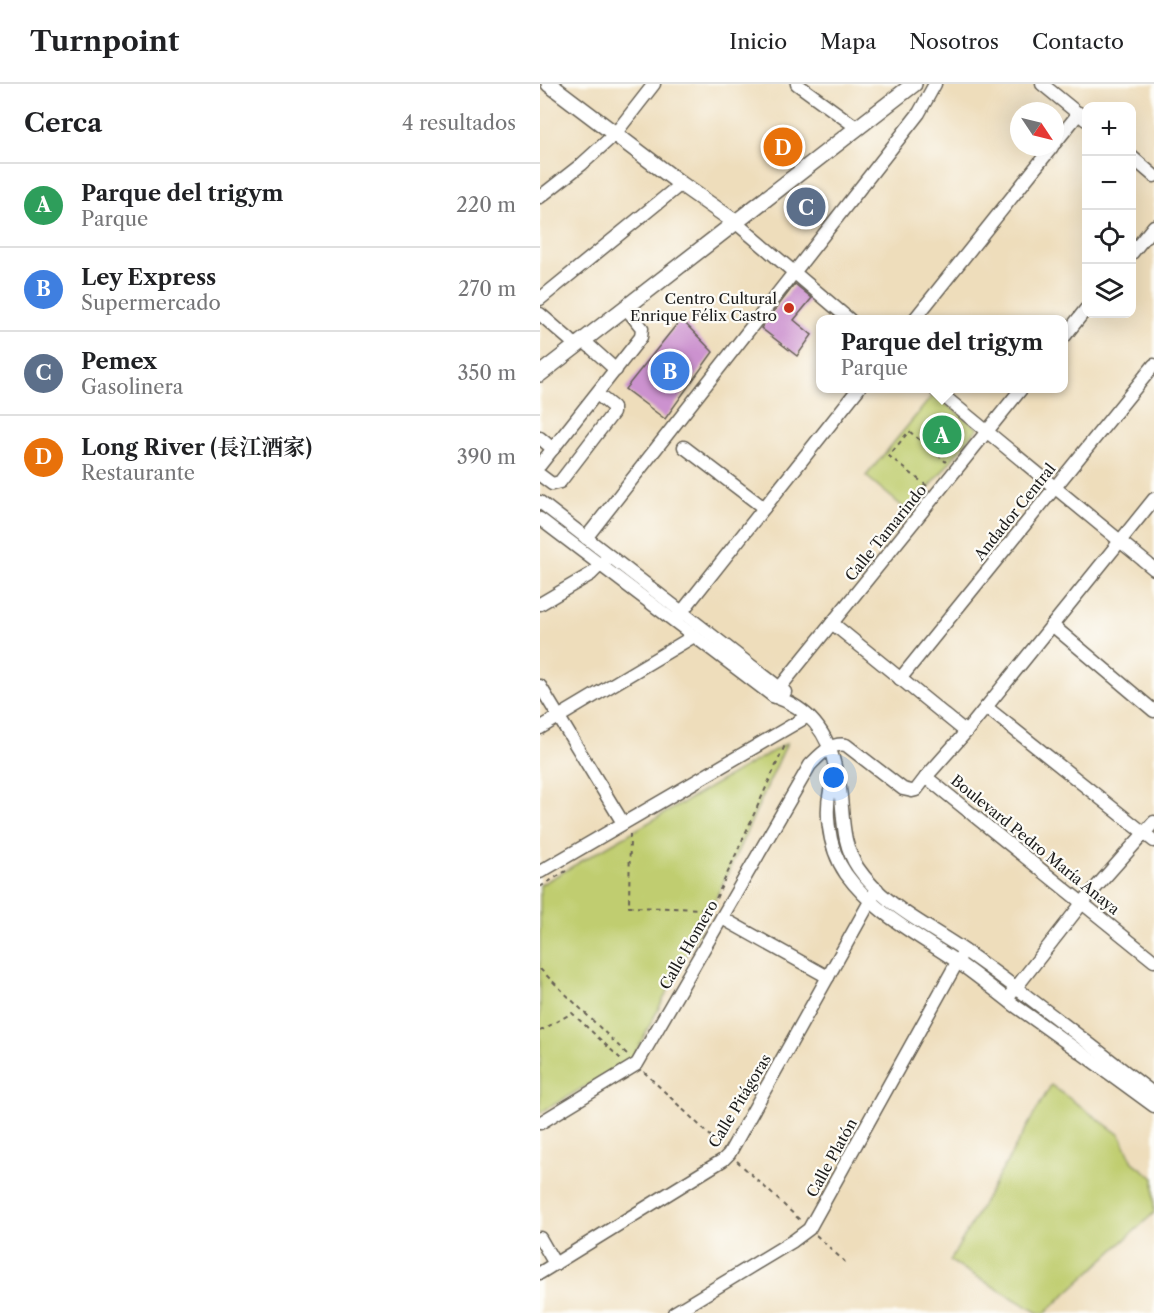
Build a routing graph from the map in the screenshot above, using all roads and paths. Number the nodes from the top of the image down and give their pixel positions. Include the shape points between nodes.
1 (549, 84) edge
2 (654, 84) edge
3 (797, 84) edge
4 (904, 84) edge
5 (914, 84) edge
6 (935, 84) edge
7 (1042, 84) edge
8 (1082, 117) edge
9 (855, 126) junction
10 (615, 134) junction
11 (1064, 134) edge
12 (1045, 156) edge
13 (1136, 161) edge
14 (1154, 176) edge
15 (681, 184) junction
16 (540, 197) edge
17 (731, 220) junction
18 (1154, 226) edge
19 (1136, 248) edge
20 (793, 273) junction
21 (540, 299) edge
22 (626, 308) junction
23 (540, 314) edge
24 (1082, 314) edge
25 (844, 315) edge
26 (918, 315) edge
27 (1068, 332) edge
28 (577, 340) junction
29 (540, 363) edge
30 (1154, 365) edge
31 (616, 370) junction
32 (540, 374) edge
33 (597, 393) junction
34 (855, 393) edge
35 (940, 393) edge
36 (1018, 393) edge
37 (960, 410) junction
38 (950, 420) junction
39 (987, 432) junction
40 (540, 438) edge
41 (951, 439) junction
42 (964, 441) dead end
43 (684, 447) dead end
44 (553, 448) junction
45 (947, 462) dead end
46 (540, 465) edge
47 (540, 475) edge
48 (1054, 487) junction
49 (921, 493) dead end
50 (1154, 499) edge
51 (540, 502) edge
52 (764, 508) junction
53 (540, 519) edge
54 (586, 538) junction
55 (1120, 541) junction
56 (605, 560) junction
57 (1154, 570) edge
58 (540, 604) edge
59 (678, 617) junction
60 (832, 623) junction
61 (1052, 625) junction
62 (694, 636) junction
63 (900, 679) junction
64 (540, 686) edge
65 (776, 692) junction
66 (986, 707) junction
67 (1154, 711) edge
68 (808, 716) junction
69 (559, 717) junction
70 (540, 728) edge
71 (966, 732) junction
72 (830, 747) junction
73 (777, 748) dead end
74 (836, 774) junction
75 (926, 777) junction
76 (1154, 822) edge
77 (623, 823) junction
78 (630, 834) dead end
79 (1149, 838) edge
80 (570, 869) dead end
81 (540, 872) edge
82 (540, 886) edge
83 (877, 889) junction
84 (870, 901) junction
85 (1083, 902) junction
86 (711, 909) junction
87 (722, 918) junction
88 (695, 939) dead end
89 (964, 950) junction
90 (1154, 961) edge
91 (957, 962) junction
92 (540, 969) edge
93 (828, 977) junction
94 (1015, 987) junction
95 (1008, 1000) junction
96 (540, 1031) edge
97 (637, 1064) junction
98 (1154, 1094) edge
99 (1154, 1106) edge
100 (540, 1123) edge
101 (729, 1154) junction
102 (809, 1229) junction
103 (540, 1238) edge
104 (845, 1262) dead end
105 (555, 1264) junction
106 (540, 1273) edge
107 (674, 1313) edge

1 - 10 main road
2 - 10 street
3 - 9 street
4 - 9 main road
5 - 9 main road
6 - 20 street via 919,113
7 - 8 street
8 - 11 street
9 - 17 main road
10 - 15 main road
10 - 16 street
12 - 26 street
13 - 14 street
15 - 17 main road
15 - 21 street
17 - 20 street
17 - 22 main road
17 - 28 main road
18 - 19 street
20 - 25 street
20 - 54 street
22 - 28 main road
22 - 31 street via 643,334
23 - 28 street
24 - 27 street
28 - 29 main road
28 - 31 street
28 - 32 main road
30 - 48 street, Andador Central
31 - 33 street
33 - 44 street
33 - 47 street via 613,407 613,413 560,482 552,484
34 - 52 street
35 - 37 street
36 - 39 street, Calle Tamarindo
37 - 38 path
37 - 39 street
38 - 41 path via 955,435
38 - 41 path via 937,418 930,424 933,437 947,443
39 - 48 street
39 - 60 street, Calle Tamarindo
40 - 44 street
41 - 42 path via 959,447
43 - 52 street
44 - 46 street
45 - 49 path via 909,431 889,456 927,486
48 - 55 street
48 - 63 street, Andador Central
50 - 55 street
51 - 54 street
52 - 59 street
53 - 56 street
54 - 56 street
55 - 57 street
55 - 61 street
56 - 58 street via 591,574
56 - 59 street
59 - 62 street
59 - 65 street
60 - 63 street
60 - 65 street, Calle Tamarindo
61 - 66 street
61 - 67 street
62 - 65 street
62 - 69 street
63 - 71 street
64 - 69 street
65 - 68 street via 784,691 789,701
66 - 71 street
66 - 79 street
68 - 72 street
68 - 77 street
69 - 70 street
69 - 77 street
71 - 75 street
72 - 74 street
72 - 75 street via 846,745 907,791 916,790
72 - 87 street, Calle Homero via 801,779
73 - 86 path via 787,742
74 - 83 street via 846,843 857,867
74 - 84 street via 829,810 833,845 847,875
75 - 85 street, Boulevard Pedro María Anaya
76 - 79 street
77 - 81 street
78 - 86 path via 629,907
79 - 85 street
80 - 82 path
83 - 84 street, Calle Pitágoras
83 - 89 street
84 - 91 street
84 - 93 street, Calle Pitágoras
85 - 90 street, Boulevard Pedro María Anaya
85 - 94 street
86 - 88 path
87 - 93 street
87 - 97 street, Calle Homero
89 - 91 street, Calle Platón
89 - 94 street
91 - 95 street
91 - 102 street, Calle Platón
92 - 96 path via 632,1059 626,1063 572,1013
93 - 101 street, Calle Pitágoras
94 - 95 street
94 - 98 street
95 - 99 street
97 - 100 street, Calle Homero
97 - 101 path
101 - 102 path
101 - 105 street, Calle Pitágoras
102 - 104 path
102 - 107 street, Calle Platón
103 - 105 street
105 - 106 street, Calle Pitágoras

